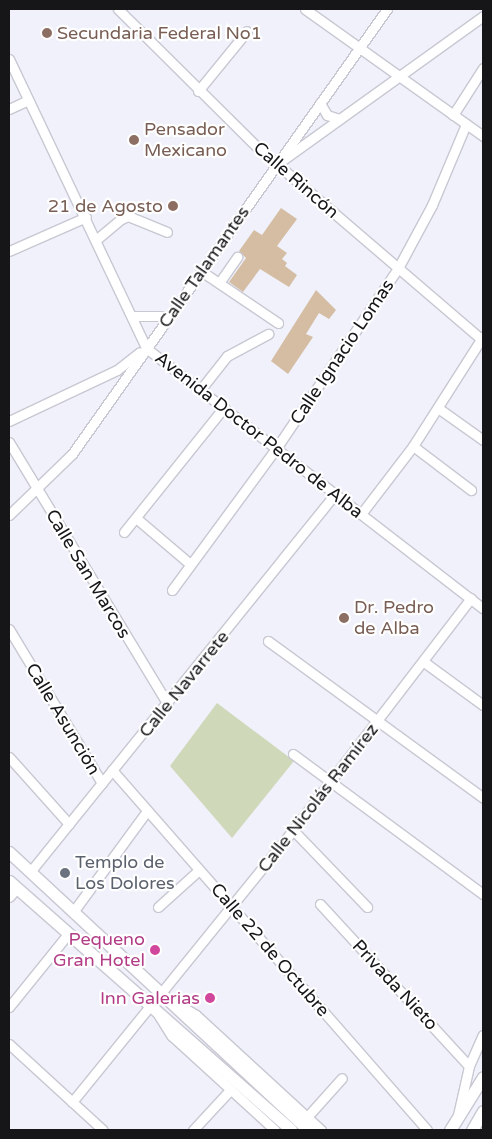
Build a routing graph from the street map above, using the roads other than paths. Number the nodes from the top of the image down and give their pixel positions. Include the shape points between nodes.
1 (118, 9) edge
2 (304, 9) edge
3 (387, 9) edge
4 (483, 16) edge
5 (247, 31) dead end
6 (359, 48) junction
7 (9, 59) edge
8 (483, 68) edge
9 (398, 77) junction
10 (198, 91) junction
11 (28, 100) junction
12 (320, 103) junction
13 (9, 109) edge
14 (452, 115) junction
15 (339, 119) junction
16 (466, 124) junction
17 (483, 136) edge
18 (277, 163) junction
19 (86, 216) junction
20 (167, 232) dead end
21 (97, 239) junction
22 (9, 251) edge
23 (237, 257) dead end
24 (397, 270) junction
25 (201, 271) junction
26 (219, 283) junction
27 (132, 316) junction
28 (169, 316) junction
29 (278, 324) dead end
30 (268, 334) dead end
31 (482, 339) edge
32 (146, 348) junction
33 (117, 370) junction
34 (125, 379) junction
35 (201, 389) junction
36 (224, 407) junction
37 (438, 408) junction
38 (9, 421) edge
39 (483, 440) edge
40 (9, 442) edge
41 (413, 446) junction
42 (277, 447) junction
43 (38, 490) junction
44 (471, 490) dead end
45 (335, 494) junction
46 (361, 514) junction
47 (9, 515) edge
48 (136, 518) junction
49 (124, 532) dead end
50 (190, 564) junction
51 (172, 590) dead end
52 (471, 598) junction
53 (483, 608) edge
54 (9, 629) edge
55 (11, 640) edge
56 (268, 641) dead end
57 (424, 662) junction
58 (168, 705) junction
59 (483, 706) edge
60 (378, 722) junction
61 (293, 754) dead end
62 (9, 757) edge
63 (112, 770) junction
64 (331, 781) junction
65 (102, 783) junction
66 (483, 798) edge
67 (147, 811) junction
68 (69, 824) junction
69 (293, 830) junction
70 (9, 852) edge
71 (199, 870) junction
72 (30, 872) junction
73 (13, 884) edge
74 (483, 894) edge
75 (9, 897) edge
76 (320, 904) dead end
77 (158, 906) dead end
78 (366, 907) dead end
79 (232, 908) junction
80 (73, 912) junction
81 (68, 934) junction
82 (163, 995) junction
83 (9, 1006) edge
84 (154, 1009) junction
85 (483, 1035) edge
86 (9, 1044) edge
87 (469, 1066) junction
88 (483, 1077) edge
89 (342, 1078) dead end
90 (230, 1090) junction
91 (72, 1102) junction
92 (483, 1111) edge
93 (307, 1117) junction
94 (458, 1118) junction
95 (103, 1130) edge
96 (193, 1130) edge
97 (275, 1130) edge
98 (291, 1130) edge
99 (308, 1130) edge
100 (321, 1130) edge
101 (427, 1130) edge
102 (450, 1130) edge
103 (472, 1130) edge

1 - 10 street, Calle Rincón
2 - 6 street
3 - 6 street, Calle Talamantes
4 - 9 street
5 - 10 street
6 - 9 street
6 - 12 street, Calle Talamantes
7 - 11 street, Avenida Doctor Pedro de Alba
8 - 14 street
9 - 14 street
9 - 15 street
10 - 18 street, Calle Rincón
11 - 13 street
11 - 19 street, Avenida Doctor Pedro de Alba
12 - 15 street via 327,115
12 - 18 street, Calle Talamantes
14 - 16 street
15 - 18 street
16 - 17 street
16 - 24 street, Calle Ignacio Lomas via 432,205
18 - 24 street, Calle Rincón
18 - 25 street, Calle Talamantes
19 - 21 street, Avenida Doctor Pedro de Alba
19 - 22 street
20 - 21 street via 128,216 121,218
21 - 27 street, Avenida Doctor Pedro de Alba
23 - 26 street
24 - 31 street, Calle Rincón
24 - 42 street, Calle Ignacio Lomas
25 - 26 street
25 - 28 street, Calle Talamantes
26 - 29 street
27 - 28 street
27 - 32 street, Avenida Doctor Pedro de Alba
28 - 32 street, Calle Talamantes
30 - 35 street via 227,356
31 - 37 street
32 - 33 street
32 - 34 street, Calle Talamantes
32 - 35 street, Avenida Doctor Pedro de Alba
33 - 34 street
33 - 38 street
34 - 43 street, Calle Talamantes via 72,454
35 - 36 street, Avenida Doctor Pedro de Alba
36 - 42 street, Avenida Doctor Pedro de Alba
36 - 48 street
37 - 39 street
37 - 41 street
40 - 43 street, Calle San Marcos
41 - 44 street
41 - 46 street
42 - 45 street, Avenida Doctor Pedro de Alba
42 - 50 street, Calle Ignacio Lomas
43 - 47 street, Calle Talamantes
43 - 58 street, Calle San Marcos
45 - 46 street, Avenida Doctor Pedro de Alba
45 - 58 street, Calle Navarrete
46 - 52 street, Avenida Doctor Pedro de Alba
48 - 49 street
48 - 50 street
50 - 51 street, Calle Ignacio Lomas
52 - 53 street, Avenida Doctor Pedro de Alba
52 - 57 street, Calle Nicolás Ramírez
54 - 55 street, Calle Asunción
55 - 65 street, Calle Asunción
56 - 60 street
57 - 59 street
57 - 60 street, Calle Nicolás Ramírez
58 - 63 street, Calle Navarrete
60 - 64 street, Calle Nicolás Ramírez
60 - 66 street
61 - 64 street
62 - 68 street
63 - 65 street, Calle Navarrete
63 - 67 street, Calle 22 de Octubre
64 - 69 street, Calle Nicolás Ramírez
64 - 74 street
65 - 68 street, Calle Navarrete
67 - 71 street, Calle 22 de Octubre
67 - 80 street
68 - 72 street, Calle Navarrete
69 - 78 street
69 - 79 street, Calle Nicolás Ramírez
70 - 72 main road
71 - 77 street
71 - 79 street, Calle 22 de Octubre
72 - 80 main road
73 - 75 street
73 - 81 main road
76 - 87 street, Privada Nieto
79 - 82 street, Calle Nicolás Ramírez
79 - 101 street, Calle 22 de Octubre
80 - 82 main road
81 - 83 street
81 - 84 main road
82 - 93 street via 196,1015
82 - 99 main road
84 - 90 street via 172,1036
84 - 91 street
84 - 98 main road
85 - 87 street
86 - 91 street
87 - 94 street
88 - 94 main road
89 - 93 street
90 - 96 street
90 - 97 street
91 - 95 street
92 - 103 main road
93 - 100 street
94 - 102 main road

